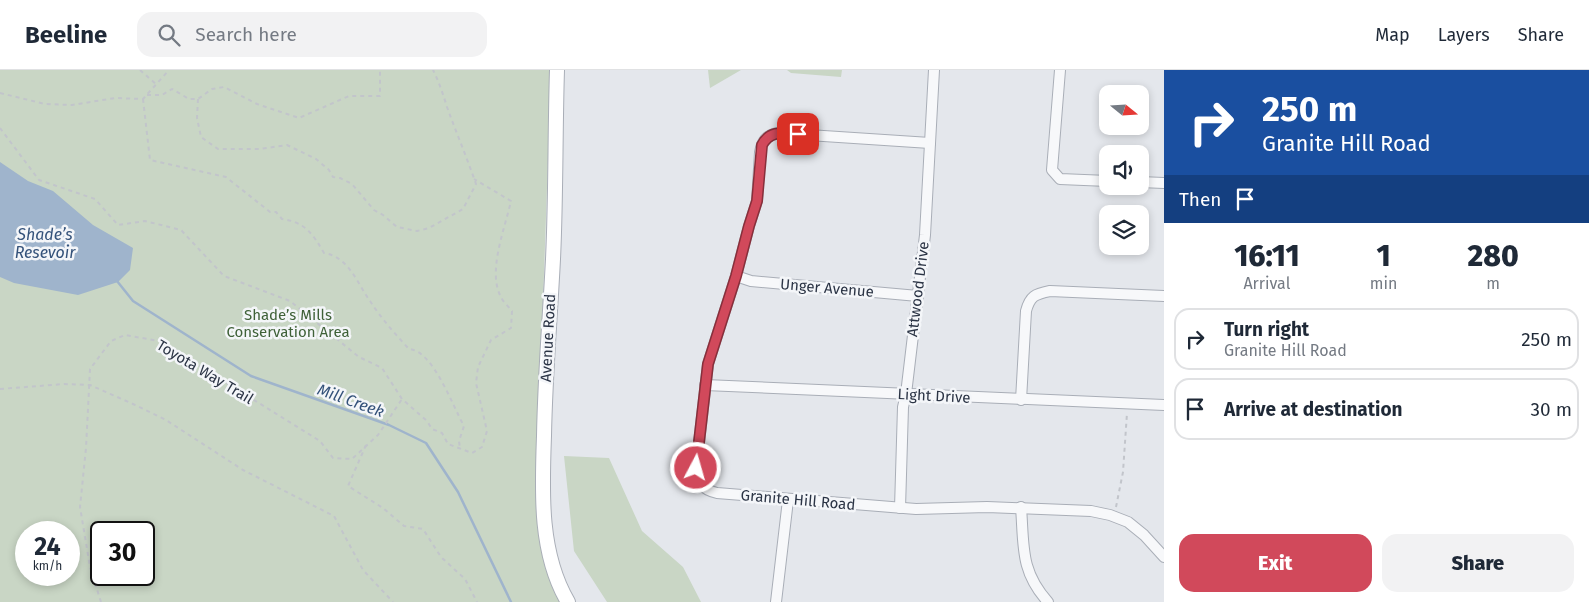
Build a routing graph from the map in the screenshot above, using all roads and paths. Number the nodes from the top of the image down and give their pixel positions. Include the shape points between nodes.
1 (140, 70) edge
2 (169, 70) edge
3 (380, 70) edge
4 (433, 70) edge
5 (557, 70) edge
6 (934, 70) edge
7 (1060, 70) edge
8 (157, 85) junction
9 (0, 93) edge
10 (147, 95) junction
11 (143, 99) junction
12 (198, 100) junction
13 (0, 128) edge
14 (930, 143) junction
15 (474, 179) junction
16 (1099, 181) edge
17 (1149, 182) edge
18 (1164, 183) edge
19 (736, 276) junction
20 (918, 296) junction
21 (1164, 296) edge
22 (90, 385) junction
23 (705, 385) junction
24 (0, 390) edge
25 (906, 394) junction
26 (402, 399) junction
27 (1021, 400) junction
28 (1128, 404) junction
29 (1164, 405) edge
30 (367, 444) junction
31 (460, 449) junction
32 (788, 500) junction
33 (1021, 507) junction
34 (900, 508) junction
35 (1110, 515) junction
36 (1164, 557) edge
37 (102, 602) edge
38 (392, 602) edge
39 (478, 602) edge
40 (568, 602) edge
41 (776, 602) edge
42 (1048, 602) edge

1 - 8 path
2 - 8 path
3 - 12 path via 380,96 349,96 299,118 257,104 224,87 212,89
4 - 15 path
5 - 40 street, Avenue Road via 543,477 550,555
6 - 14 street, Attwood Drive
7 - 16 street via 1052,170 1060,179
8 - 10 path
9 - 11 path via 45,104
10 - 11 path
10 - 12 path via 162,95 172,89
11 - 31 path via 150,160 226,177 270,212 276,212 282,219 294,220 309,231 324,253 333,254 353,272 369,301 400,340 425,357 435,371 464,426
12 - 15 path via 201,137 218,149 288,145 300,150 316,159 333,177 352,184 374,210 397,227 417,231 429,228 463,209 476,184
13 - 26 path via 39,180 95,199 118,225 145,221 181,230 224,276 290,301 358,356 382,368
14 - 19 street, Granite Hill Road via 770,134 762,145 757,201
14 - 20 street, Attwood Drive
15 - 31 path via 511,201 497,259 496,281 500,297 512,311 510,328 491,340 478,367 476,383 486,431 482,446 472,453
17 - 18 street
19 - 20 street, Unger Avenue via 751,281
19 - 23 street, Granite Hill Road via 714,342
20 - 25 street, Attwood Drive
21 - 27 street via 1050,291 1037,294 1026,311
22 - 24 path
22 - 30 path, Toyota Way Trail via 90,369 111,341 125,335 159,341 320,441 333,458 352,459
22 - 37 path, Toyota Way Trail via 80,507 90,567
22 - 38 path via 166,420 243,470 334,516 363,570
23 - 25 street, Light Drive
23 - 32 street, Granite Hill Road via 696,468 699,482 708,491 717,493
25 - 27 street, Light Drive
25 - 34 street, Attwood Drive
26 - 30 path, Toyota Way Trail via 383,429
26 - 31 path via 432,429 442,433 448,444
27 - 28 street, Light Drive
28 - 29 street, Light Drive
28 - 35 path via 1118,505
30 - 39 path, Toyota Way Trail via 348,486 404,526 423,529 441,557 465,579
32 - 34 street, Granite Hill Road
32 - 41 street
33 - 34 street, Granite Hill Road
33 - 35 street, Granite Hill Road
33 - 42 street via 1026,567
35 - 36 street, Granite Hill Road via 1137,528

